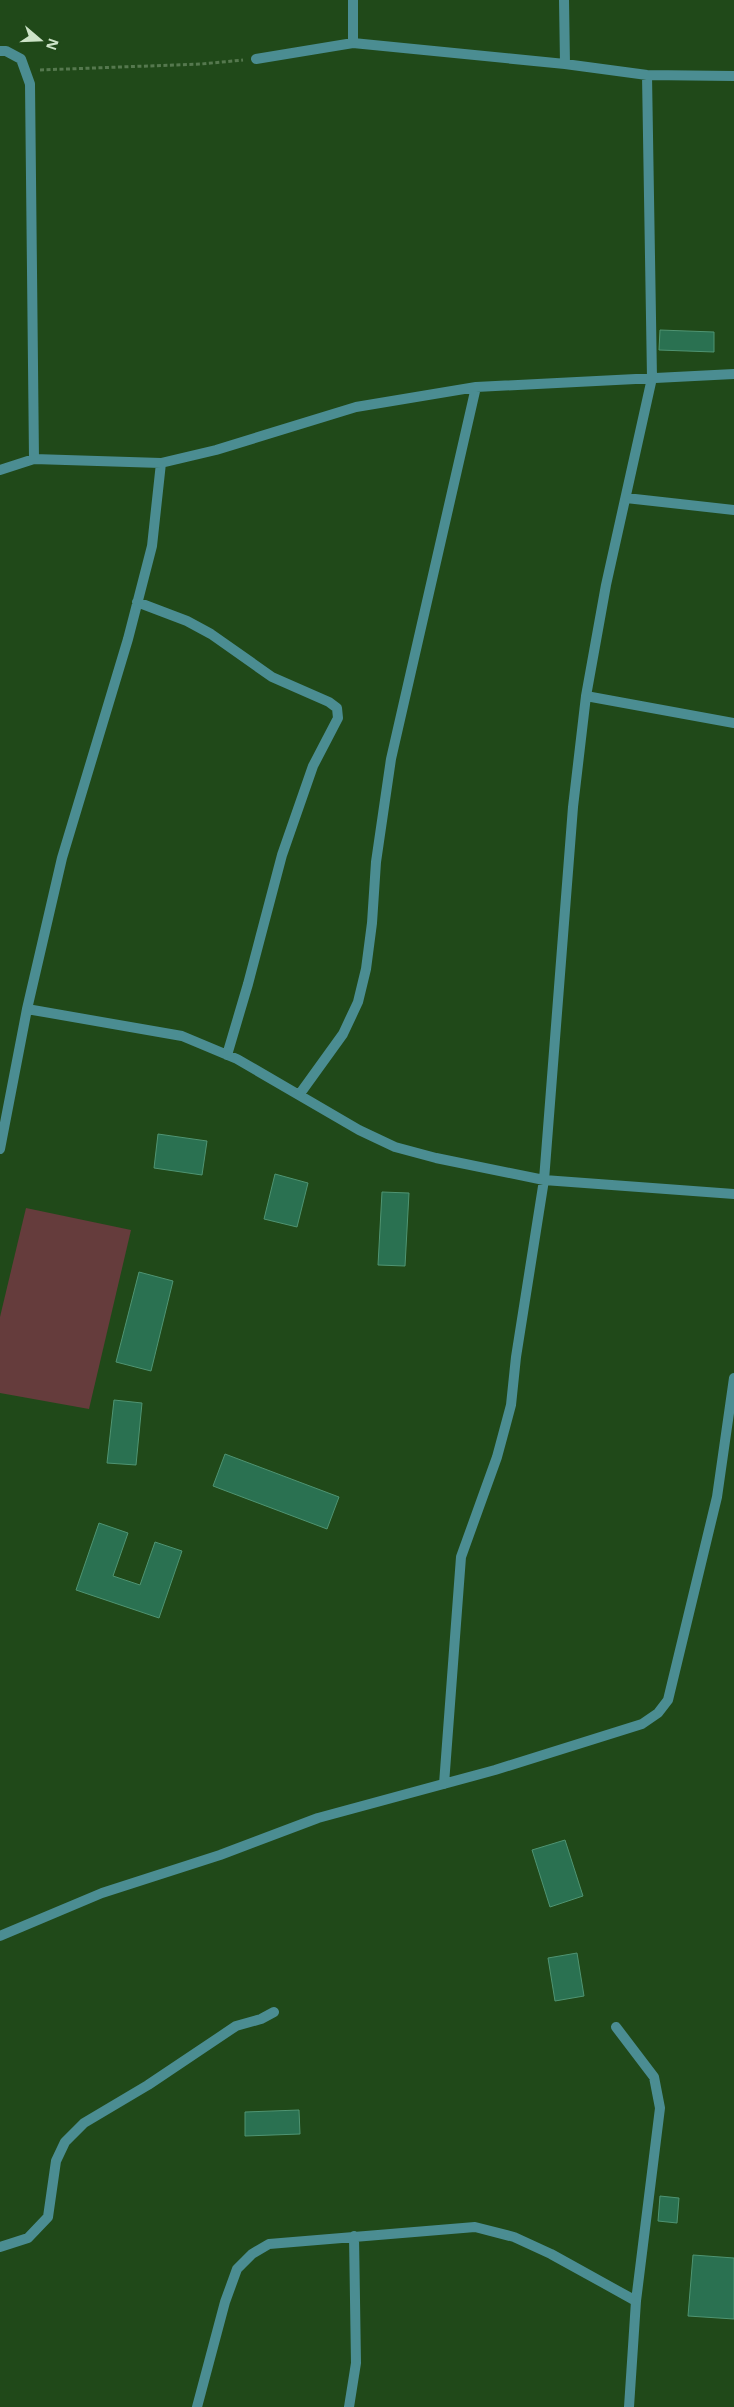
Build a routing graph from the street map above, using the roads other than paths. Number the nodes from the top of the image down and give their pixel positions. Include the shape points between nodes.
1 (353, 0) edge
2 (564, 0) edge
3 (354, 43) junction
4 (0, 51) edge
5 (256, 59) road end
6 (564, 64) junction
7 (648, 75) junction
8 (734, 76) edge
9 (734, 374) edge
10 (652, 378) junction
11 (476, 387) junction
12 (34, 459) junction
13 (161, 463) junction
14 (0, 470) edge
15 (626, 498) junction
16 (734, 510) edge
17 (137, 602) junction
18 (586, 696) junction
19 (734, 723) edge
20 (27, 1009) junction
21 (227, 1055) junction
22 (299, 1096) junction
23 (0, 1149) edge
24 (544, 1180) junction
25 (734, 1194) edge
26 (734, 1378) edge
27 (444, 1784) junction
28 (0, 1936) edge
29 (274, 2012) dead end
30 (616, 2027) dead end
31 (354, 2236) junction
32 (0, 2247) edge
33 (636, 2301) junction
34 (197, 2407) edge
35 (349, 2407) edge
36 (629, 2407) edge

1 - 3 street
2 - 6 street
3 - 5 street
3 - 6 street
4 - 12 street via 21,59 30,84
6 - 7 street
7 - 8 street
7 - 10 street
9 - 10 street
10 - 11 street
10 - 15 street
11 - 13 street via 356,407 216,450
11 - 22 street via 391,760 376,862 366,969 358,1002 343,1034
12 - 13 street
12 - 14 street
13 - 17 street via 152,546
15 - 16 street
15 - 18 street
17 - 20 street via 62,858
17 - 21 street via 187,621 272,677 337,708 338,718 313,766 282,856
18 - 19 street
18 - 24 street via 573,806
20 - 21 street via 182,1036
20 - 23 street
21 - 22 street
22 - 24 street via 395,1147
24 - 25 street
24 - 27 street via 511,1405 461,1557
26 - 27 street via 717,1497 668,1700 658,1713 642,1724
27 - 28 street via 318,1818 102,1894
29 - 32 street via 236,2026 84,2123 65,2142 56,2160 48,2217 28,2238
30 - 33 street via 654,2077 660,2108
31 - 33 street via 475,2227 514,2237 551,2254
31 - 34 street via 268,2244 237,2269
31 - 35 street via 356,2363
33 - 36 street

